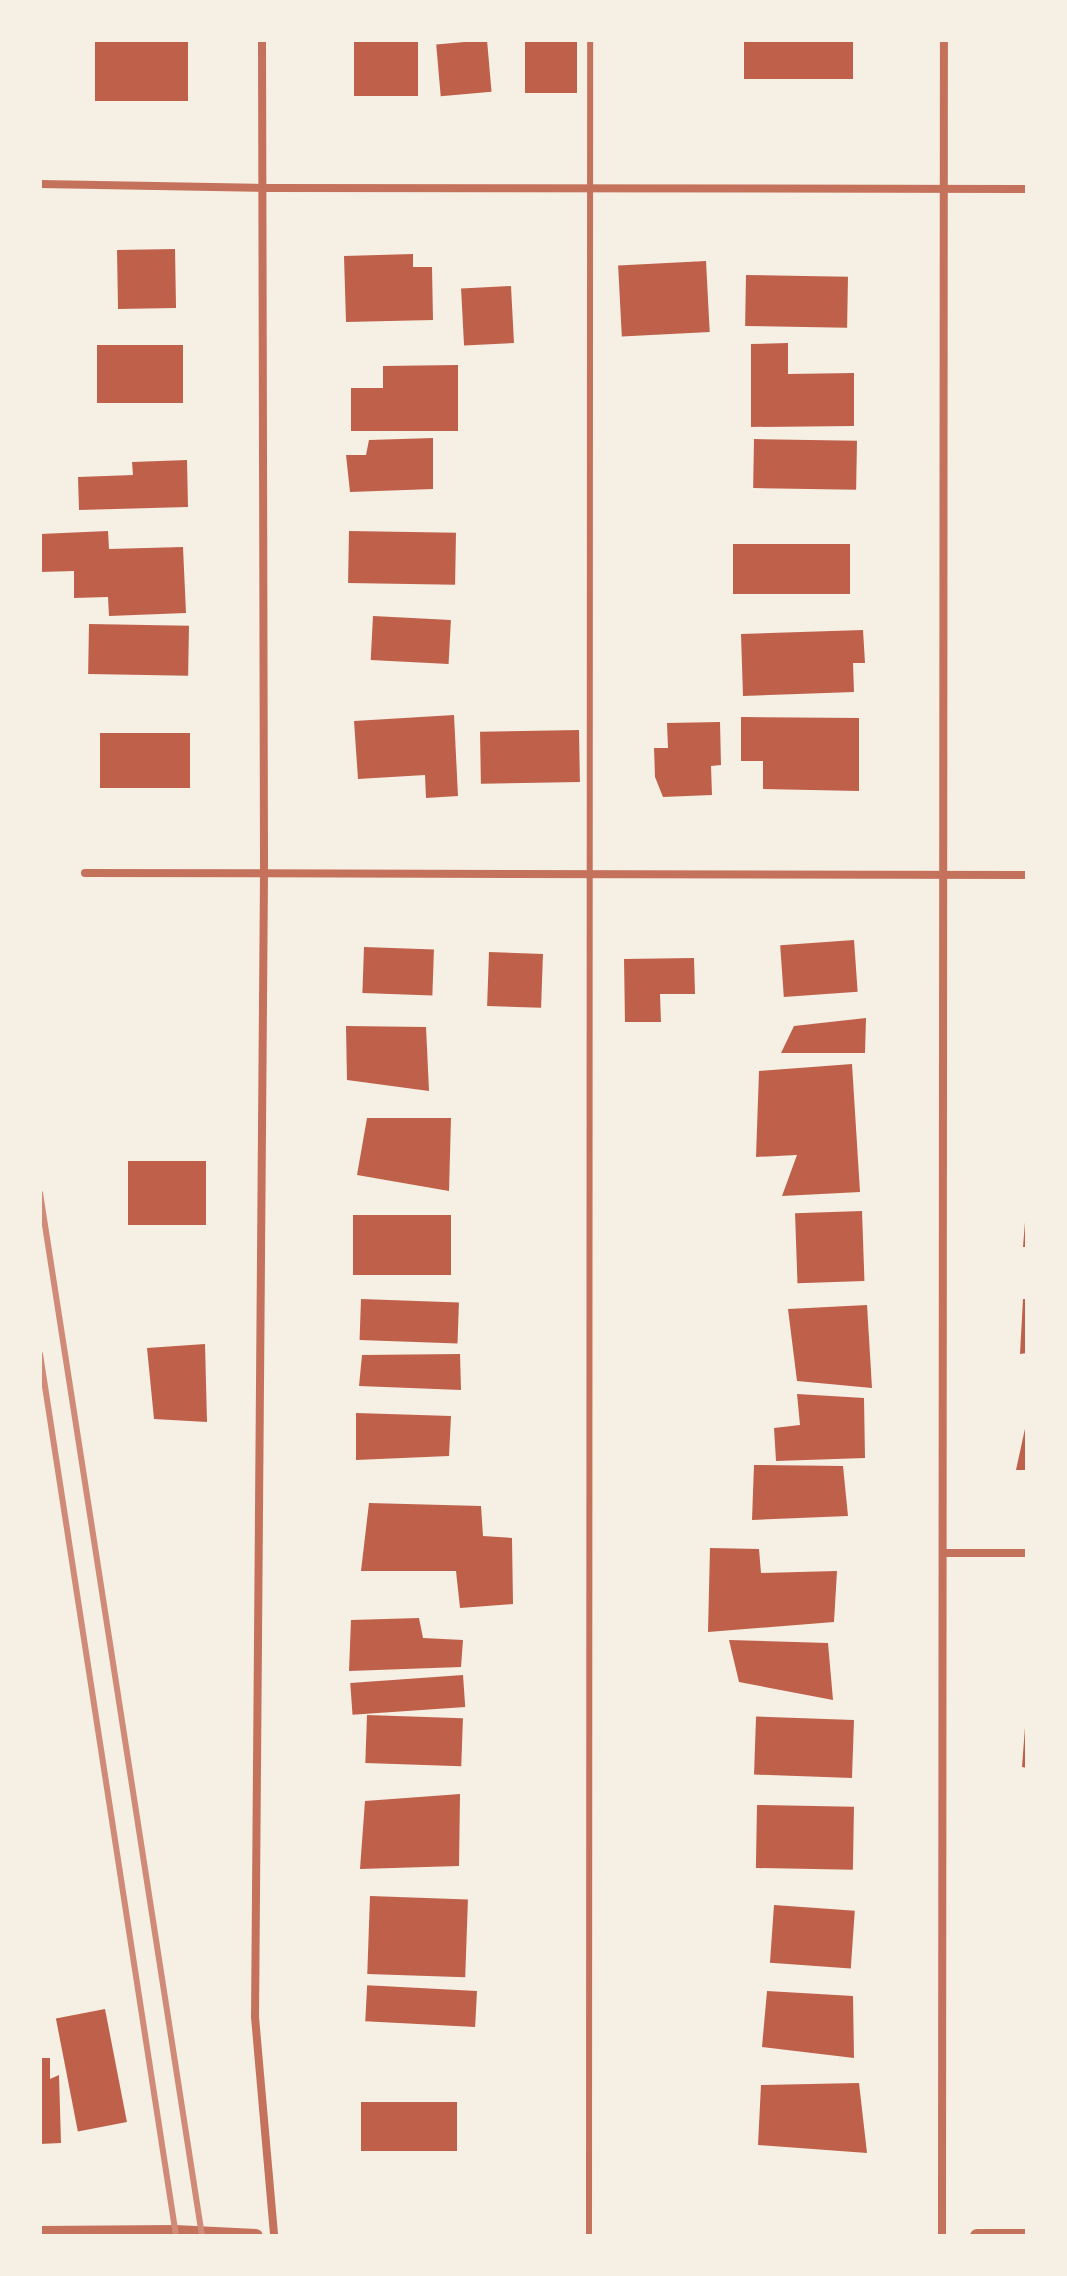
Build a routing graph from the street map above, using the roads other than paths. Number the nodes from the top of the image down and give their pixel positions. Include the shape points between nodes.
1 (262, 40) edge
2 (590, 40) edge
3 (944, 40) edge
4 (40, 184) edge
5 (262, 188) junction
6 (590, 189) junction
7 (944, 189) junction
8 (1027, 189) edge
9 (85, 873) dead end
10 (264, 875) junction
11 (592, 875) junction
12 (943, 875) junction
13 (1027, 875) edge
14 (943, 1553) junction
15 (1027, 1553) edge
16 (40, 2233) edge
17 (256, 2236) edge
18 (274, 2236) edge
19 (589, 2236) edge
20 (942, 2236) edge
21 (977, 2236) edge
22 (1027, 2236) edge

1 - 5 street
2 - 6 lane
3 - 7 street
4 - 5 street
5 - 6 street
5 - 10 street
6 - 7 street
6 - 11 lane
7 - 8 street
7 - 12 street
9 - 10 street
10 - 11 street
10 - 18 street via 255,2017
11 - 12 street
11 - 19 lane
12 - 13 street
12 - 14 street
14 - 15 street
14 - 20 street
16 - 17 street
21 - 22 street

